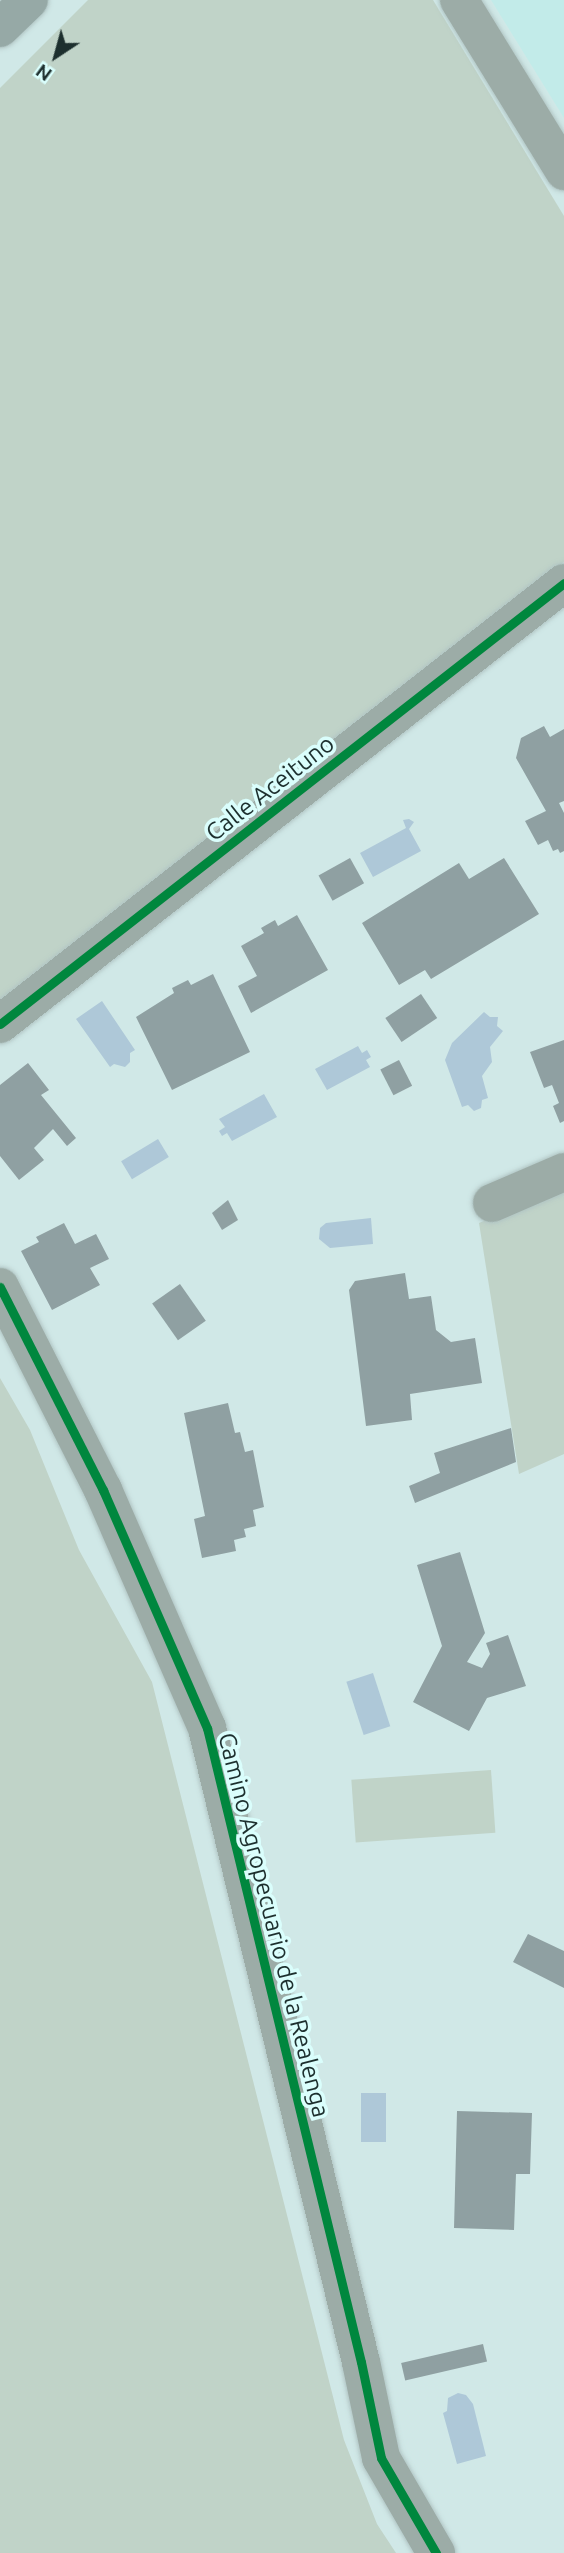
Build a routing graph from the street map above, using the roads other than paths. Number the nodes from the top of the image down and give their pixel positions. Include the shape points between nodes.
1 (29, 0) edge
2 (459, 0) edge
3 (0, 28) edge
4 (564, 171) edge
5 (564, 583) edge
6 (0, 1024) edge
7 (564, 1172) edge
8 (492, 1203) dead end
9 (0, 1287) edge
10 (436, 2553) edge

1 - 3 highway
2 - 4 street
5 - 6 street, Calle Aceituno
7 - 8 street
9 - 10 street, Camino Agropecuario de la Realenga via 103,1490 207,1728 381,2458

